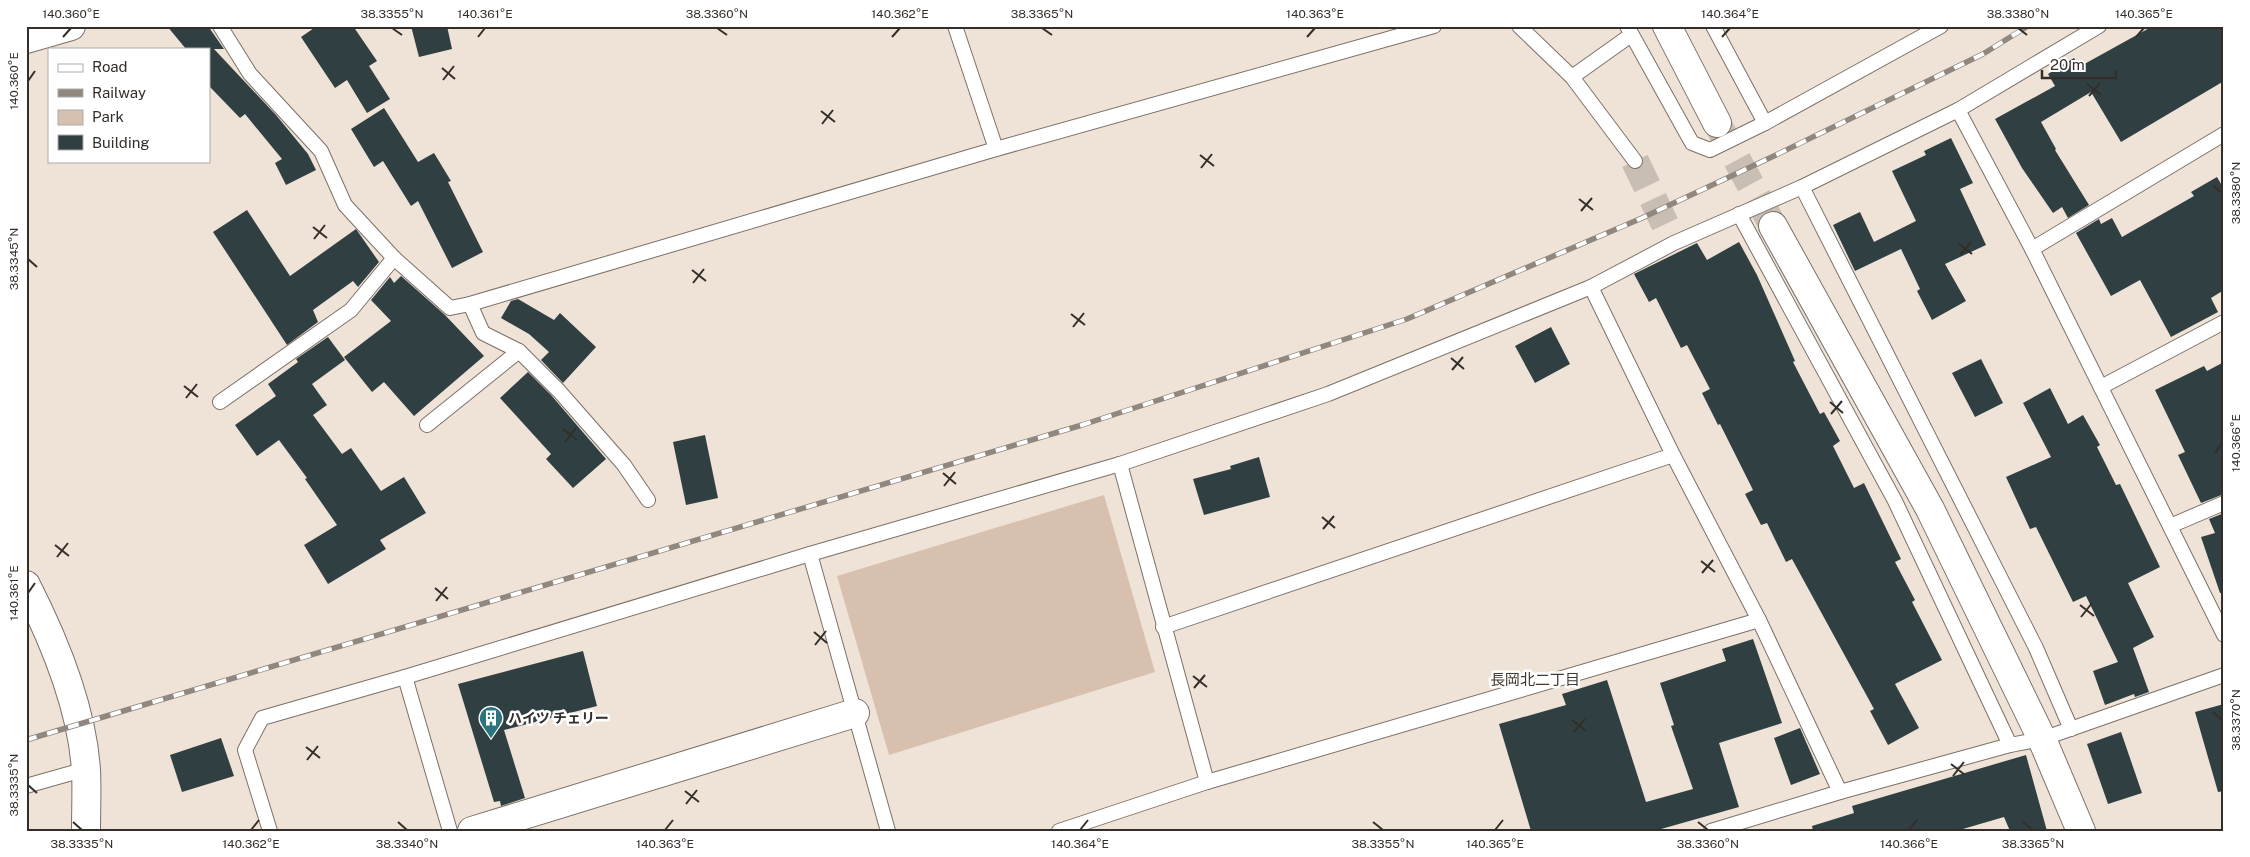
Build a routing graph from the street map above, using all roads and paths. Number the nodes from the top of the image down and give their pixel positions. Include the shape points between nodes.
1 (71, 26) edge
2 (220, 26) edge
3 (955, 26) edge
4 (1434, 26) edge
5 (1519, 26) edge
6 (1667, 26) edge
7 (1713, 26) edge
8 (1941, 26) edge
9 (2099, 26) edge
10 (1629, 30) edge
11 (26, 39) edge
12 (1572, 77) junction
13 (1958, 110) junction
14 (1717, 123) tunnel mouth
15 (1765, 123) junction
16 (2224, 134) edge
17 (996, 149) junction
18 (1635, 161) tunnel mouth
19 (1802, 187) junction
20 (1739, 214) junction
21 (1773, 226) tunnel mouth
22 (2032, 249) junction
23 (394, 258) junction
24 (1591, 286) junction
25 (470, 304) junction
26 (2224, 322) edge
27 (519, 351) junction
28 (2101, 386) junction
29 (220, 402) dead end
30 (427, 425) dead end
31 (1673, 455) junction
32 (1120, 464) junction
33 (648, 500) dead end
34 (2224, 503) edge
35 (2170, 526) junction
36 (810, 554) junction
37 (26, 585) edge
38 (1759, 620) junction
39 (1163, 627) junction
40 (2224, 635) edge
41 (2224, 675) edge
42 (405, 677) junction
43 (855, 713) junction
44 (2071, 729) junction
45 (2042, 738) junction
46 (2010, 745) junction
47 (86, 768) junction
48 (1207, 782) junction
49 (26, 786) edge
50 (1840, 792) junction
51 (86, 831) edge
52 (270, 831) edge
53 (450, 831) edge
54 (472, 831) edge
55 (888, 831) edge
56 (1059, 831) edge
57 (1711, 831) edge
58 (2081, 831) edge

1 - 11 street
2 - 23 lane via 250,74 321,151 345,205
3 - 17 lane
4 - 17 lane
5 - 12 lane
6 - 14 street
7 - 15 lane
8 - 15 lane
9 - 13 lane
10 - 12 lane
10 - 15 lane via 1692,144 1710,150
12 - 18 lane
13 - 19 lane
13 - 22 lane
16 - 22 lane
17 - 25 lane
19 - 20 lane
19 - 44 lane via 2036,648
20 - 24 lane
20 - 46 lane via 1895,501
21 - 45 street via 1930,509
22 - 28 lane
23 - 25 lane via 450,308
23 - 29 lane via 351,310
24 - 31 lane
24 - 32 lane via 1328,394
25 - 27 lane via 484,333
26 - 28 lane
27 - 30 lane
27 - 33 lane via 624,465
28 - 35 lane
31 - 38 lane
31 - 39 lane
32 - 36 lane
32 - 39 lane
34 - 35 lane
35 - 40 lane
36 - 42 lane
36 - 43 lane
37 - 47 street via 58,656 79,724
38 - 48 lane
38 - 50 lane
39 - 48 lane
41 - 44 lane
42 - 52 lane via 262,718 245,750
42 - 53 lane
43 - 54 street
43 - 55 lane
44 - 45 lane
45 - 46 lane
45 - 58 street
46 - 50 lane
47 - 49 lane
47 - 51 street
48 - 56 lane
50 - 57 lane

